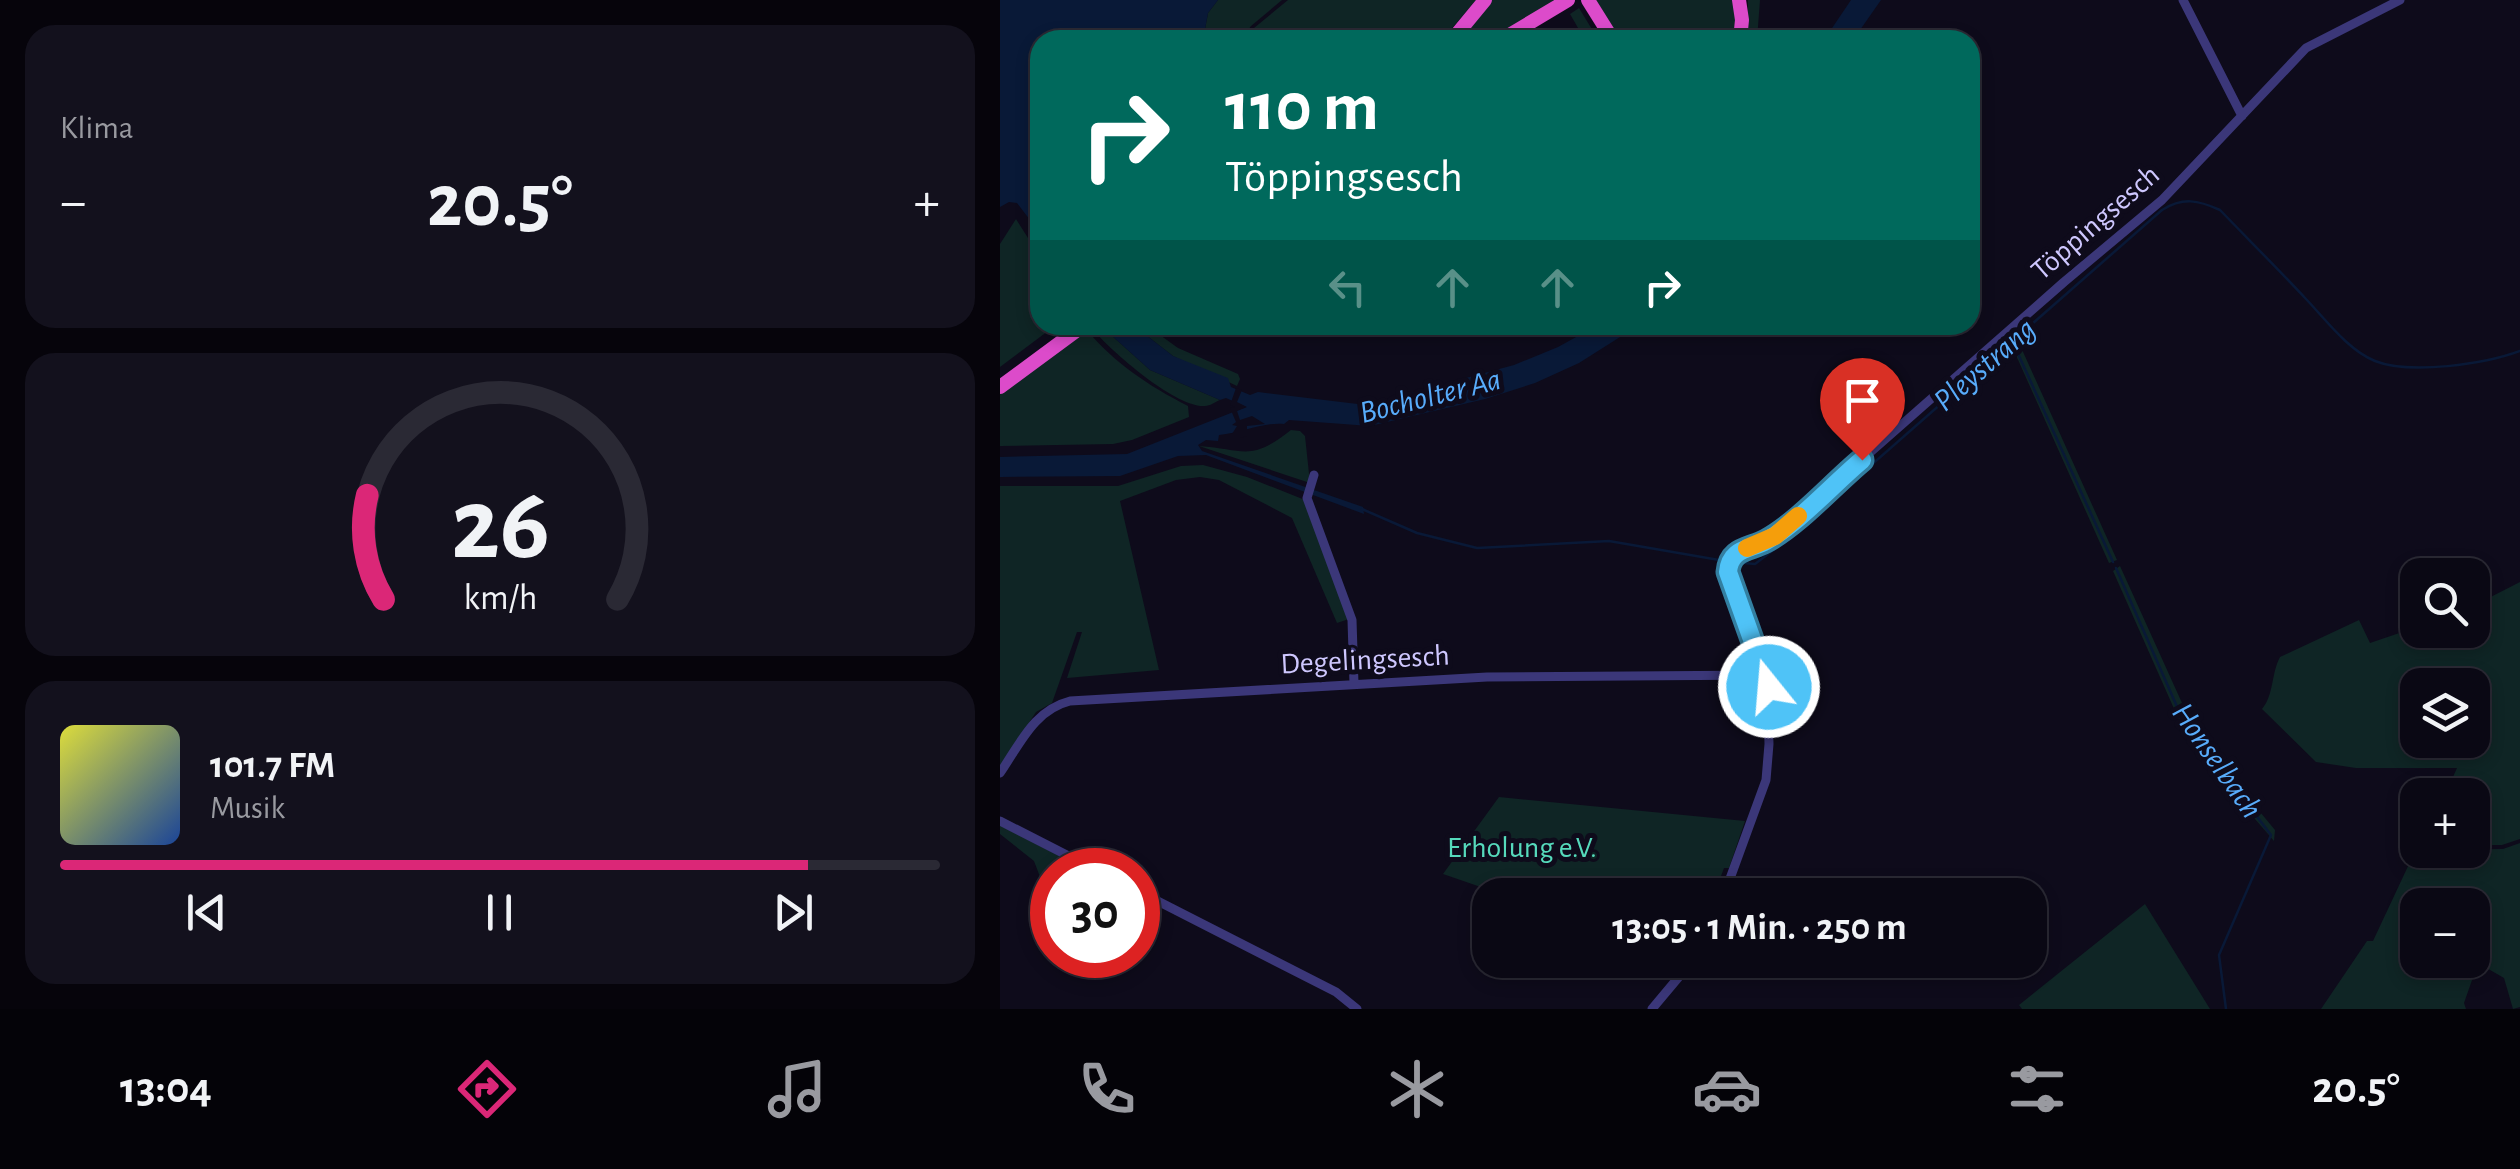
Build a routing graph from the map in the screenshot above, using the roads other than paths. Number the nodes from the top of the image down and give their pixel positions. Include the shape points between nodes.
1 (1484, 0) edge
2 (1568, 0) edge
3 (1584, 0) edge
4 (1742, 0) edge
5 (2182, 0) edge
6 (2400, 0) edge
7 (1460, 30) edge
8 (1518, 30) edge
9 (1533, 30) edge
10 (1603, 30) edge
11 (1742, 30) edge
12 (2242, 116) junction
13 (1061, 335) edge
14 (1068, 335) edge
15 (1041, 352) junction
16 (1000, 378) edge
17 (1000, 387) edge
18 (1313, 480) dead end
19 (1767, 675) junction
20 (1354, 684) junction
21 (1000, 773) edge
22 (1000, 821) edge
23 (1053, 848) edge
24 (1730, 878) edge
25 (1160, 902) edge
26 (1678, 978) edge
27 (1356, 1009) edge
28 (1652, 1009) edge

1 - 7 highway
2 - 8 highway
3 - 9 highway
3 - 10 highway
4 - 11 highway
5 - 12 street
6 - 12 street, Töppingsesch via 2306,48
12 - 19 street, Töppingsesch via 2162,200 1775,536 1735,553 1728,572
13 - 15 highway
14 - 15 highway
15 - 16 highway
15 - 17 highway
18 - 20 street via 1308,497 1352,620
19 - 20 street, Degelingsesch
19 - 24 street, Töppingsesch via 1766,780
20 - 21 street, Degelingsesch via 1054,705 1038,716
22 - 23 street
25 - 27 street via 1336,992
26 - 28 street

